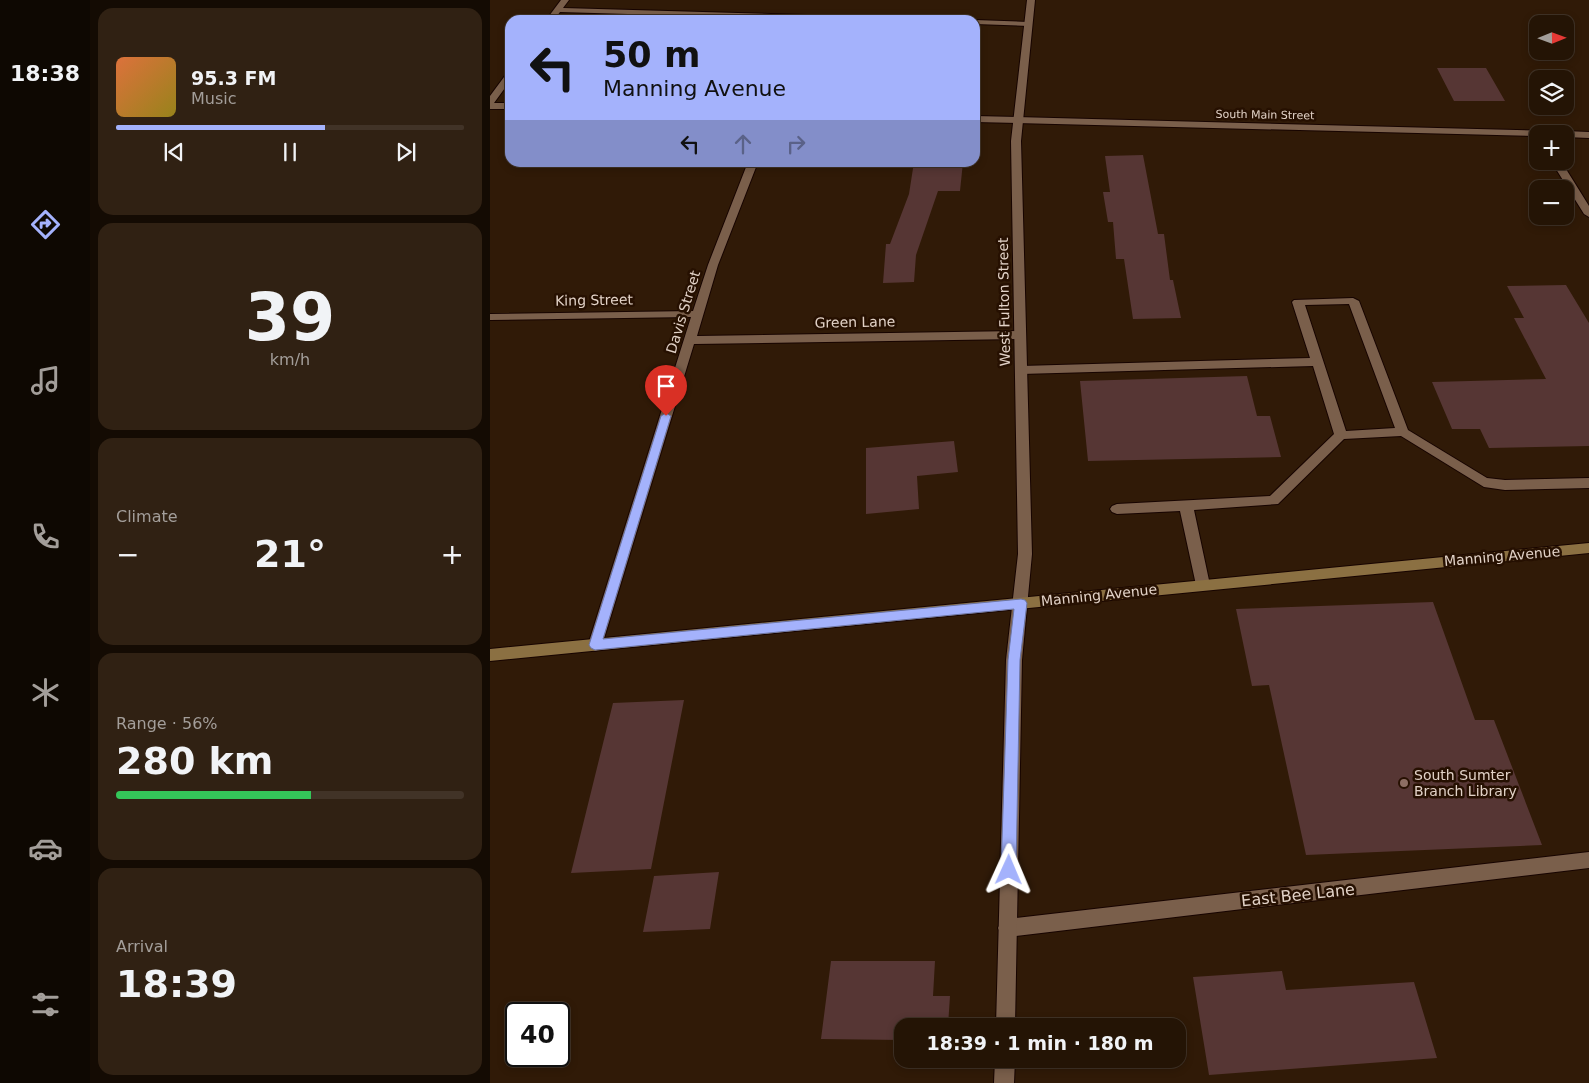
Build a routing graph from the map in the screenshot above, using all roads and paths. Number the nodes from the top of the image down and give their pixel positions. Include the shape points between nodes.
1 (565, 0) edge
2 (1031, 0) edge
3 (558, 10) junction
4 (554, 15) edge
5 (737, 15) edge
6 (980, 22) edge
7 (1028, 24) junction
8 (505, 82) edge
9 (490, 102) edge
10 (490, 106) edge
11 (505, 106) edge
12 (980, 119) edge
13 (1017, 120) junction
14 (1529, 134) edge
15 (1574, 134) edge
16 (1589, 135) edge
17 (752, 167) edge
18 (1562, 170) edge
19 (1589, 214) edge
20 (698, 314) junction
21 (490, 317) edge
22 (1020, 335) junction
23 (690, 340) junction
24 (1316, 362) junction
25 (1021, 370) junction
26 (1403, 432) junction
27 (1341, 435) junction
28 (1589, 482) edge
29 (1186, 505) junction
30 (1117, 509) dead end
31 (1589, 548) edge
32 (1203, 584) junction
33 (1021, 603) junction
34 (595, 645) junction
35 (490, 655) edge
36 (1589, 860) edge
37 (1007, 928) junction
38 (1005, 1018) edge
39 (1004, 1068) edge
40 (1004, 1083) edge

1 - 3 street
2 - 7 street, West Fulton Street
3 - 4 street
3 - 5 street
6 - 7 street
7 - 13 street, West Fulton Street
8 - 9 street
10 - 11 street
12 - 13 street, South Main Street
13 - 14 street, South Main Street
13 - 22 street, West Fulton Street
15 - 16 street
17 - 20 street, Davis Street via 713,265
18 - 19 street
20 - 21 street, King Street
20 - 23 street, Davis Street
22 - 23 street, Green Lane
22 - 25 street, West Fulton Street
23 - 34 street, Davis Street
24 - 25 street
24 - 26 street via 1298,302 1353,301
24 - 27 street
25 - 33 street, West Fulton Street via 1025,554
26 - 27 street
26 - 28 street via 1484,482 1505,485
27 - 29 street via 1273,501
29 - 30 street
29 - 32 street
31 - 32 main road, Manning Avenue
32 - 33 main road, Manning Avenue
33 - 34 main road, Manning Avenue
33 - 37 street, West Fulton Street via 1014,660
34 - 35 main road, Manning Avenue
36 - 37 street, East Bee Lane
37 - 38 street, West Fulton Street
39 - 40 street

